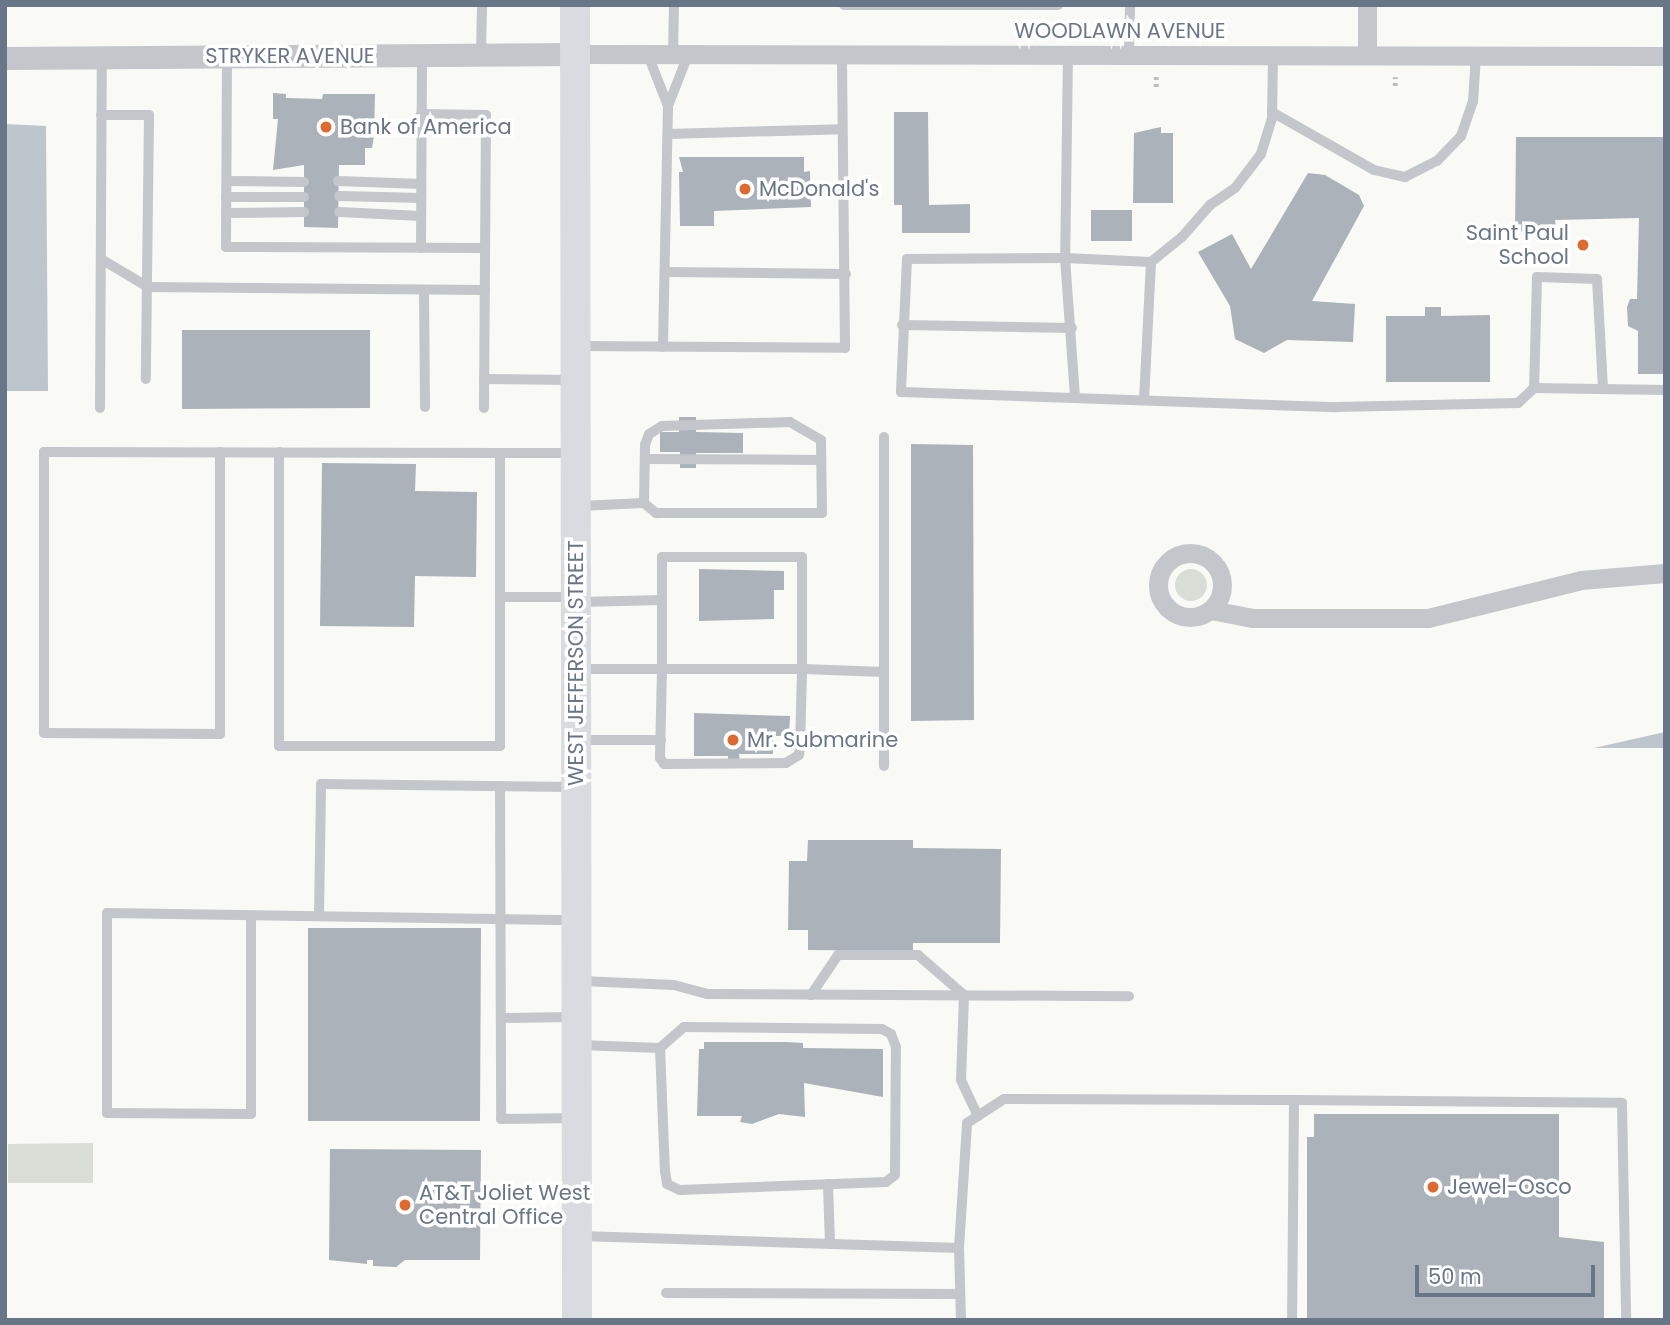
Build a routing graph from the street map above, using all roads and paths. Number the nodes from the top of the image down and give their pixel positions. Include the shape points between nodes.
1 (482, 5) edge
2 (575, 5) edge
3 (674, 5) edge
4 (844, 5) edge
5 (1058, 5) edge
6 (1130, 5) edge
7 (1367, 5) edge
8 (481, 54) junction
9 (575, 54) junction
10 (1068, 54) junction
11 (1129, 54) junction
12 (1273, 54) junction
13 (1367, 54) junction
14 (422, 55) junction
15 (648, 55) junction
16 (681, 55) junction
17 (842, 55) junction
18 (1476, 55) junction
19 (227, 56) junction
20 (1665, 56) edge
21 (5, 58) edge
22 (102, 58) junction
23 (1156, 75) dead end
24 (1395, 77) dead end
25 (1395, 86) dead end
26 (1156, 87) dead end
27 (668, 106) junction
28 (1272, 112) junction
29 (421, 114) junction
30 (101, 115) junction
31 (842, 129) junction
32 (668, 134) junction
33 (227, 181) junction
34 (338, 181) dead end
35 (304, 182) dead end
36 (421, 184) junction
37 (339, 196) dead end
38 (226, 197) junction
39 (304, 197) dead end
40 (421, 198) junction
41 (304, 212) dead end
42 (339, 212) dead end
43 (226, 213) junction
44 (421, 216) junction
45 (421, 248) junction
46 (485, 248) junction
47 (1065, 258) junction
48 (101, 259) junction
49 (1152, 262) junction
50 (666, 272) junction
51 (846, 274) junction
52 (148, 287) junction
53 (424, 290) junction
54 (485, 290) junction
55 (902, 325) junction
56 (1072, 328) junction
57 (576, 346) junction
58 (663, 347) junction
59 (146, 379) dead end
60 (484, 379) junction
61 (576, 381) junction
62 (1534, 388) junction
63 (1603, 389) junction
64 (1665, 390) edge
65 (1075, 397) junction
66 (1144, 399) junction
67 (425, 407) dead end
68 (100, 408) dead end
69 (484, 408) dead end
70 (884, 436) dead end
71 (279, 452) junction
72 (220, 453) junction
73 (500, 453) junction
74 (576, 453) junction
75 (645, 459) junction
76 (821, 460) junction
77 (643, 503) junction
78 (576, 506) junction
79 (1665, 573) edge
80 (500, 597) junction
81 (576, 599) junction
82 (662, 600) junction
83 (1211, 610) dead end
84 (662, 668) junction
85 (576, 669) junction
86 (802, 669) junction
87 (884, 672) junction
88 (576, 740) junction
89 (660, 740) junction
90 (884, 766) dead end
91 (500, 787) junction
92 (576, 787) junction
93 (251, 916) junction
94 (319, 916) junction
95 (501, 918) junction
96 (576, 920) junction
97 (577, 981) junction
98 (811, 995) junction
99 (964, 995) junction
100 (1129, 996) dead end
101 (501, 1018) junction
102 (577, 1031) junction
103 (660, 1048) junction
104 (1294, 1100) junction
105 (978, 1116) junction
106 (577, 1118) junction
107 (828, 1184) junction
108 (577, 1236) junction
109 (830, 1244) junction
110 (959, 1248) junction
111 (666, 1293) dead end
112 (960, 1294) junction
113 (577, 1320) edge
114 (961, 1320) edge
115 (1292, 1320) edge
116 (1626, 1320) edge

1 - 8 lane
2 - 9 main road, WEST JEFFERSON STREET
3 - 16 lane
4 - 5 lane
6 - 11 lane
7 - 13 street
8 - 9 street, STRYKER AVENUE
8 - 14 street, STRYKER AVENUE
9 - 15 street, WOODLAWN AVENUE
9 - 57 main road, WEST JEFFERSON STREET
10 - 11 street, WOODLAWN AVENUE
10 - 17 street, WOODLAWN AVENUE
10 - 47 lane
11 - 12 street, WOODLAWN AVENUE
12 - 13 street, WOODLAWN AVENUE
12 - 28 lane
13 - 18 street, WOODLAWN AVENUE
14 - 19 street, STRYKER AVENUE
14 - 29 lane
15 - 16 street, WOODLAWN AVENUE
15 - 27 lane
16 - 17 street, WOODLAWN AVENUE
16 - 27 lane
17 - 31 lane
18 - 20 street, WOODLAWN AVENUE
18 - 28 lane via 1473,102 1461,136 1437,160 1405,177 1374,170
19 - 22 street, STRYKER AVENUE
19 - 33 lane
21 - 22 street, STRYKER AVENUE
22 - 30 lane
23 - 26 path
24 - 25 path
27 - 32 lane
28 - 49 lane via 1262,154 1251,170
29 - 36 lane
29 - 46 lane via 486,115
30 - 48 lane
30 - 52 lane via 149,115
31 - 32 lane
31 - 51 lane
32 - 50 lane
33 - 35 lane
33 - 38 lane
34 - 36 lane
36 - 40 lane
37 - 40 lane
38 - 39 lane
38 - 43 lane
40 - 44 lane
41 - 43 lane
42 - 44 lane
43 - 45 lane via 226,247
44 - 45 lane
45 - 46 lane
46 - 54 lane
47 - 49 lane
47 - 55 lane via 907,259
47 - 56 lane
48 - 52 lane
48 - 68 lane
49 - 66 lane
50 - 51 lane
50 - 58 lane
51 - 58 lane via 845,348
52 - 53 lane
52 - 59 lane
53 - 54 lane
53 - 67 lane
54 - 60 lane
55 - 56 lane
55 - 65 lane via 901,392
56 - 65 lane
57 - 58 lane
57 - 61 main road, WEST JEFFERSON STREET
60 - 61 lane
60 - 69 lane
61 - 74 main road, WEST JEFFERSON STREET
62 - 63 lane
62 - 63 lane via 1538,277 1597,279
62 - 66 lane via 1518,403 1450,405 1260,405
63 - 64 lane
65 - 66 lane
70 - 87 lane
71 - 72 lane
71 - 73 lane
71 - 80 lane via 279,746 499,746
72 - 72 lane via 44,452 44,733 220,734
73 - 74 lane
73 - 80 lane
74 - 78 main road, WEST JEFFERSON STREET
75 - 76 lane
75 - 76 lane via 649,434 662,426 790,422 821,440
75 - 77 lane
76 - 77 lane via 822,513 656,513
77 - 78 lane
78 - 81 main road, WEST JEFFERSON STREET
79 - 83 street via 1581,580 1428,618 1253,618
80 - 81 lane
81 - 82 lane
81 - 85 main road, WEST JEFFERSON STREET
82 - 84 lane
82 - 86 lane via 662,556 802,557
84 - 85 lane
84 - 86 lane
84 - 89 lane
85 - 88 main road, WEST JEFFERSON STREET
86 - 87 lane
86 - 89 lane via 799,755 786,763 664,764
87 - 90 lane
88 - 89 lane
88 - 92 main road, WEST JEFFERSON STREET
91 - 92 lane
91 - 94 lane via 321,785
91 - 95 lane
92 - 96 main road, WEST JEFFERSON STREET
93 - 93 lane via 107,913 107,1113 251,1114
93 - 94 lane
94 - 95 lane
95 - 96 lane
95 - 101 lane
96 - 97 main road, WEST JEFFERSON STREET
97 - 98 lane via 674,985 707,994
97 - 102 main road, WEST JEFFERSON STREET
98 - 99 lane
98 - 99 lane via 838,955 918,955
99 - 100 lane
99 - 105 lane via 961,1080
101 - 102 lane
101 - 106 lane via 500,1119
102 - 103 lane
102 - 106 main road, WEST JEFFERSON STREET
103 - 107 lane via 667,1184 680,1189
103 - 107 lane via 684,1027 882,1029 891,1034 896,1047 895,1175 886,1182
104 - 105 lane via 1004,1099
104 - 115 lane
104 - 116 lane via 1622,1103
105 - 110 lane via 967,1123
106 - 108 main road, WEST JEFFERSON STREET
107 - 109 lane
108 - 109 lane
108 - 113 main road, WEST JEFFERSON STREET
109 - 110 lane
110 - 112 lane
111 - 112 lane
112 - 114 lane

